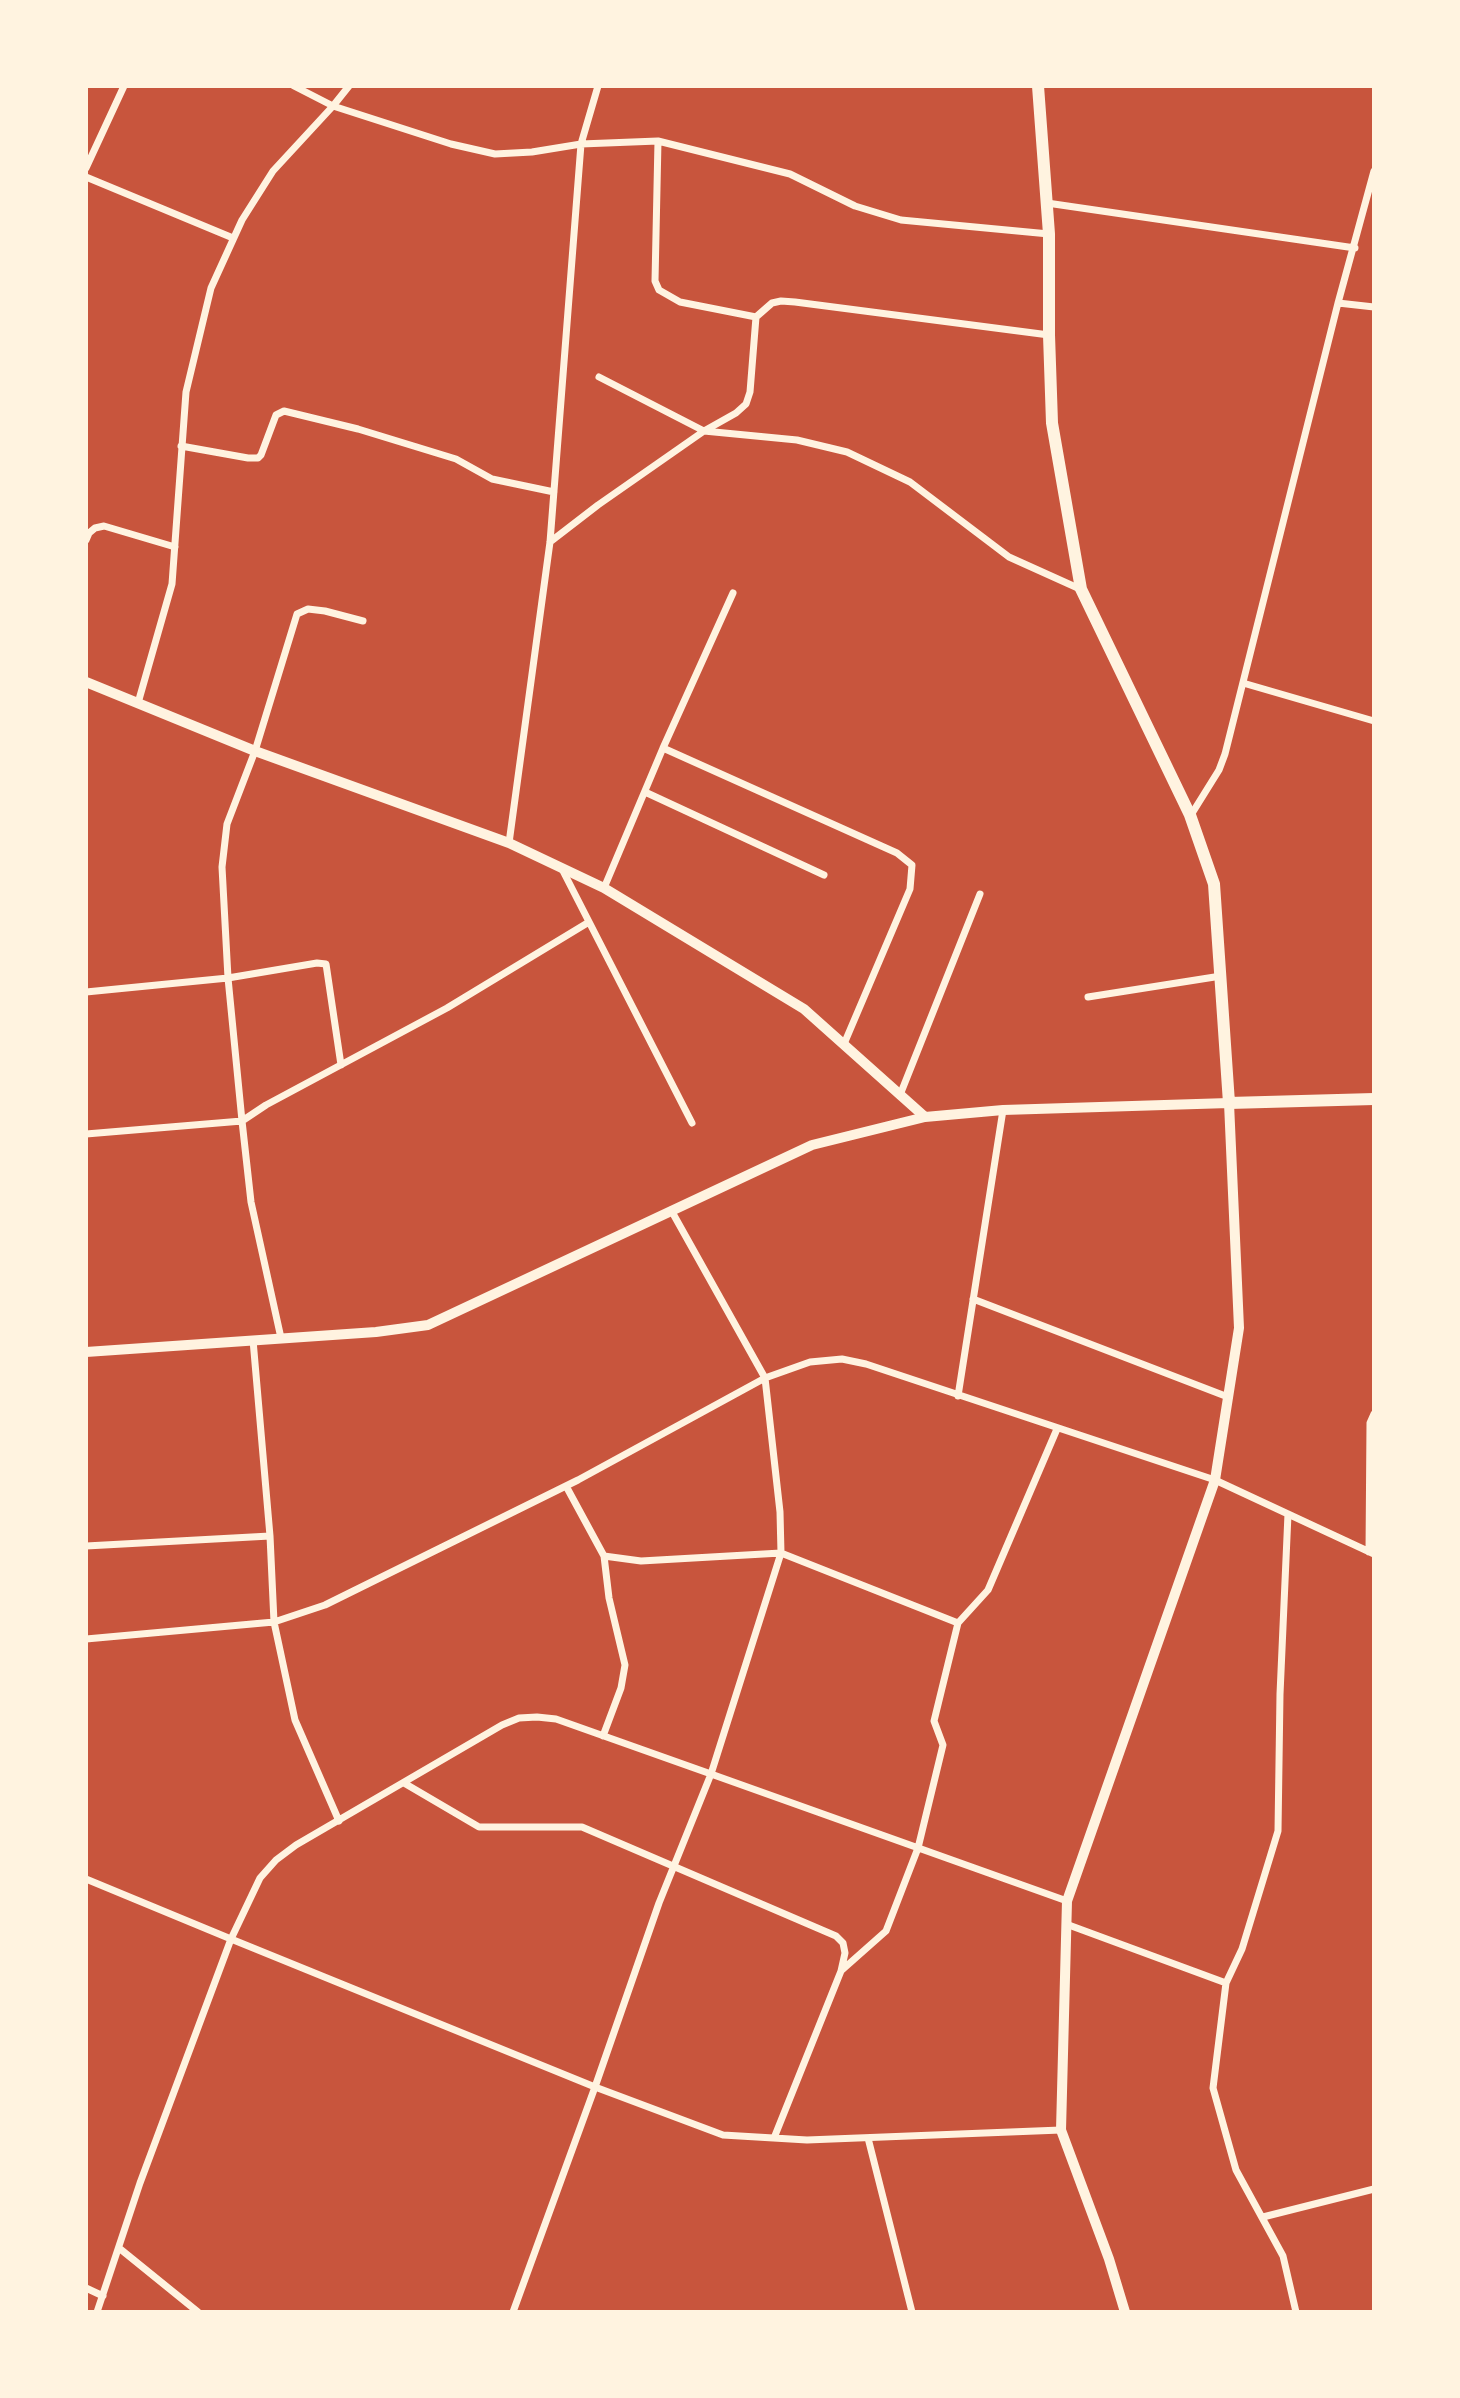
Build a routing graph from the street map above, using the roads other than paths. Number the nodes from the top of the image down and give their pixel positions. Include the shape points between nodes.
1 (124, 86) edge
2 (294, 86) edge
3 (349, 86) edge
4 (598, 86) edge
5 (1038, 86) edge
6 (333, 106) junction
7 (658, 141) junction
8 (581, 144) junction
9 (86, 168) edge
10 (1374, 173) edge
11 (86, 177) edge
12 (1047, 202) junction
13 (1049, 234) junction
14 (233, 238) junction
15 (1355, 248) junction
16 (1338, 303) junction
17 (1374, 307) edge
18 (756, 317) junction
19 (1049, 335) junction
20 (599, 377) dead end
21 (704, 431) junction
22 (181, 446) junction
23 (554, 492) junction
24 (86, 540) edge
25 (550, 542) junction
26 (175, 547) junction
27 (1081, 589) junction
28 (733, 593) dead end
29 (363, 621) dead end
30 (86, 682) edge
31 (1242, 683) junction
32 (138, 703) junction
33 (1374, 721) edge
34 (663, 748) junction
35 (255, 751) junction
36 (645, 792) junction
37 (1190, 815) junction
38 (509, 843) junction
39 (562, 868) junction
40 (824, 875) dead end
41 (604, 888) junction
42 (980, 894) dead end
43 (589, 922) junction
44 (1221, 976) junction
45 (228, 978) junction
46 (86, 992) edge
47 (1088, 997) dead end
48 (844, 1044) junction
49 (341, 1065) junction
50 (900, 1095) junction
51 (1374, 1099) edge
52 (1229, 1103) junction
53 (1003, 1110) junction
54 (925, 1117) junction
55 (243, 1121) junction
56 (692, 1123) dead end
57 (86, 1134) edge
58 (671, 1210) junction
59 (973, 1298) junction
60 (281, 1338) junction
61 (253, 1340) junction
62 (86, 1352) edge
63 (765, 1378) junction
64 (958, 1396) junction
65 (1228, 1398) junction
66 (1374, 1414) edge
67 (1057, 1429) junction
68 (1215, 1480) junction
69 (566, 1486) junction
70 (1288, 1514) junction
71 (270, 1536) junction
72 (86, 1546) edge
73 (781, 1553) junction
74 (1371, 1553) edge
75 (604, 1556) junction
76 (274, 1622) junction
77 (958, 1623) junction
78 (86, 1639) edge
79 (603, 1736) junction
80 (711, 1774) junction
81 (404, 1783) junction
82 (339, 1821) junction
83 (918, 1848) junction
84 (673, 1866) junction
85 (86, 1879) edge
86 (1067, 1901) junction
87 (1066, 1924) junction
88 (231, 1939) junction
89 (841, 1971) junction
90 (1226, 1983) junction
91 (594, 2087) junction
92 (1061, 2130) junction
93 (774, 2138) junction
94 (868, 2138) junction
95 (1374, 2189) edge
96 (1263, 2217) junction
97 (119, 2248) junction
98 (86, 2288) edge
99 (103, 2296) junction
100 (97, 2312) edge
101 (198, 2312) edge
102 (513, 2312) edge
103 (912, 2312) edge
104 (1125, 2312) edge
105 (1296, 2312) edge

1 - 9 street
2 - 6 street
3 - 6 street
4 - 8 street
5 - 12 main road
6 - 8 street via 495,154
6 - 14 street via 273,171
7 - 8 street
7 - 13 street via 790,174 855,206 901,220
7 - 18 street via 655,282 659,290 680,302
8 - 23 street
10 - 15 street
11 - 14 street
12 - 13 main road
12 - 15 street
13 - 19 main road
14 - 22 street via 211,288 186,392
15 - 16 street
16 - 17 street
16 - 31 street
18 - 19 street via 780,301
18 - 21 street via 746,404
19 - 27 main road via 1052,423
20 - 21 street
21 - 25 street
21 - 27 street via 797,440 847,452 910,482 1009,557
22 - 23 street via 258,458 276,415 284,411 456,459 492,479
22 - 26 street
23 - 25 street
24 - 26 street via 95,528 104,526
25 - 38 street
26 - 32 street via 172,584
27 - 37 main road
28 - 34 street
29 - 35 street via 308,609 298,614
30 - 32 street
31 - 33 street
31 - 37 street via 1222,762
32 - 35 street
34 - 36 street
34 - 48 street via 897,853 912,865 910,889
35 - 38 street
35 - 45 street via 228,824 223,856
36 - 40 street
36 - 41 street
37 - 44 main road via 1214,884
38 - 39 street
39 - 41 street
39 - 43 street
41 - 48 street via 804,1009
42 - 50 street
43 - 49 street via 447,1008
43 - 56 street
44 - 47 street
44 - 52 main road
45 - 46 street
45 - 49 street via 326,964
45 - 55 street
48 - 50 street
49 - 55 street
50 - 54 street
51 - 52 main road
52 - 53 street
52 - 65 street via 1239,1328
53 - 54 street
53 - 59 street
54 - 58 street via 812,1145
55 - 57 street
55 - 60 street via 251,1202
58 - 60 street via 428,1325
58 - 63 street
59 - 64 street
59 - 65 street
60 - 61 street
61 - 62 street
61 - 71 street
63 - 64 street via 810,1362 842,1359
63 - 69 street
63 - 73 street
64 - 67 street
65 - 68 street
66 - 74 street via 1370,1423
67 - 68 street
67 - 77 street via 988,1590
68 - 70 street
68 - 86 street
69 - 75 street
69 - 76 street via 325,1605
70 - 74 street
70 - 90 street via 1278,1831 1242,1949
71 - 72 street
71 - 76 street
73 - 75 street via 641,1561
73 - 77 street
73 - 80 street
75 - 79 street via 608,1598 625,1665
76 - 78 street
76 - 82 street via 295,1720
77 - 83 street via 934,1721 943,1745
79 - 80 street
79 - 81 street via 556,1719 519,1718
80 - 83 street
80 - 84 street
81 - 82 street
81 - 84 street via 478,1827 582,1827
82 - 88 street via 276,1860 260,1878
83 - 86 street
83 - 89 street via 886,1931
84 - 89 street via 836,1936 845,1953
84 - 91 street
85 - 88 street
86 - 87 street
87 - 90 street
87 - 92 street
88 - 91 street
88 - 97 street
89 - 93 street
90 - 96 street via 1213,2088 1237,2170
91 - 93 street via 723,2135
91 - 102 street
92 - 94 street
92 - 104 street
93 - 94 street
94 - 103 street
95 - 96 street
96 - 105 street via 1283,2256
97 - 99 street
97 - 101 street
98 - 99 street
99 - 100 street

